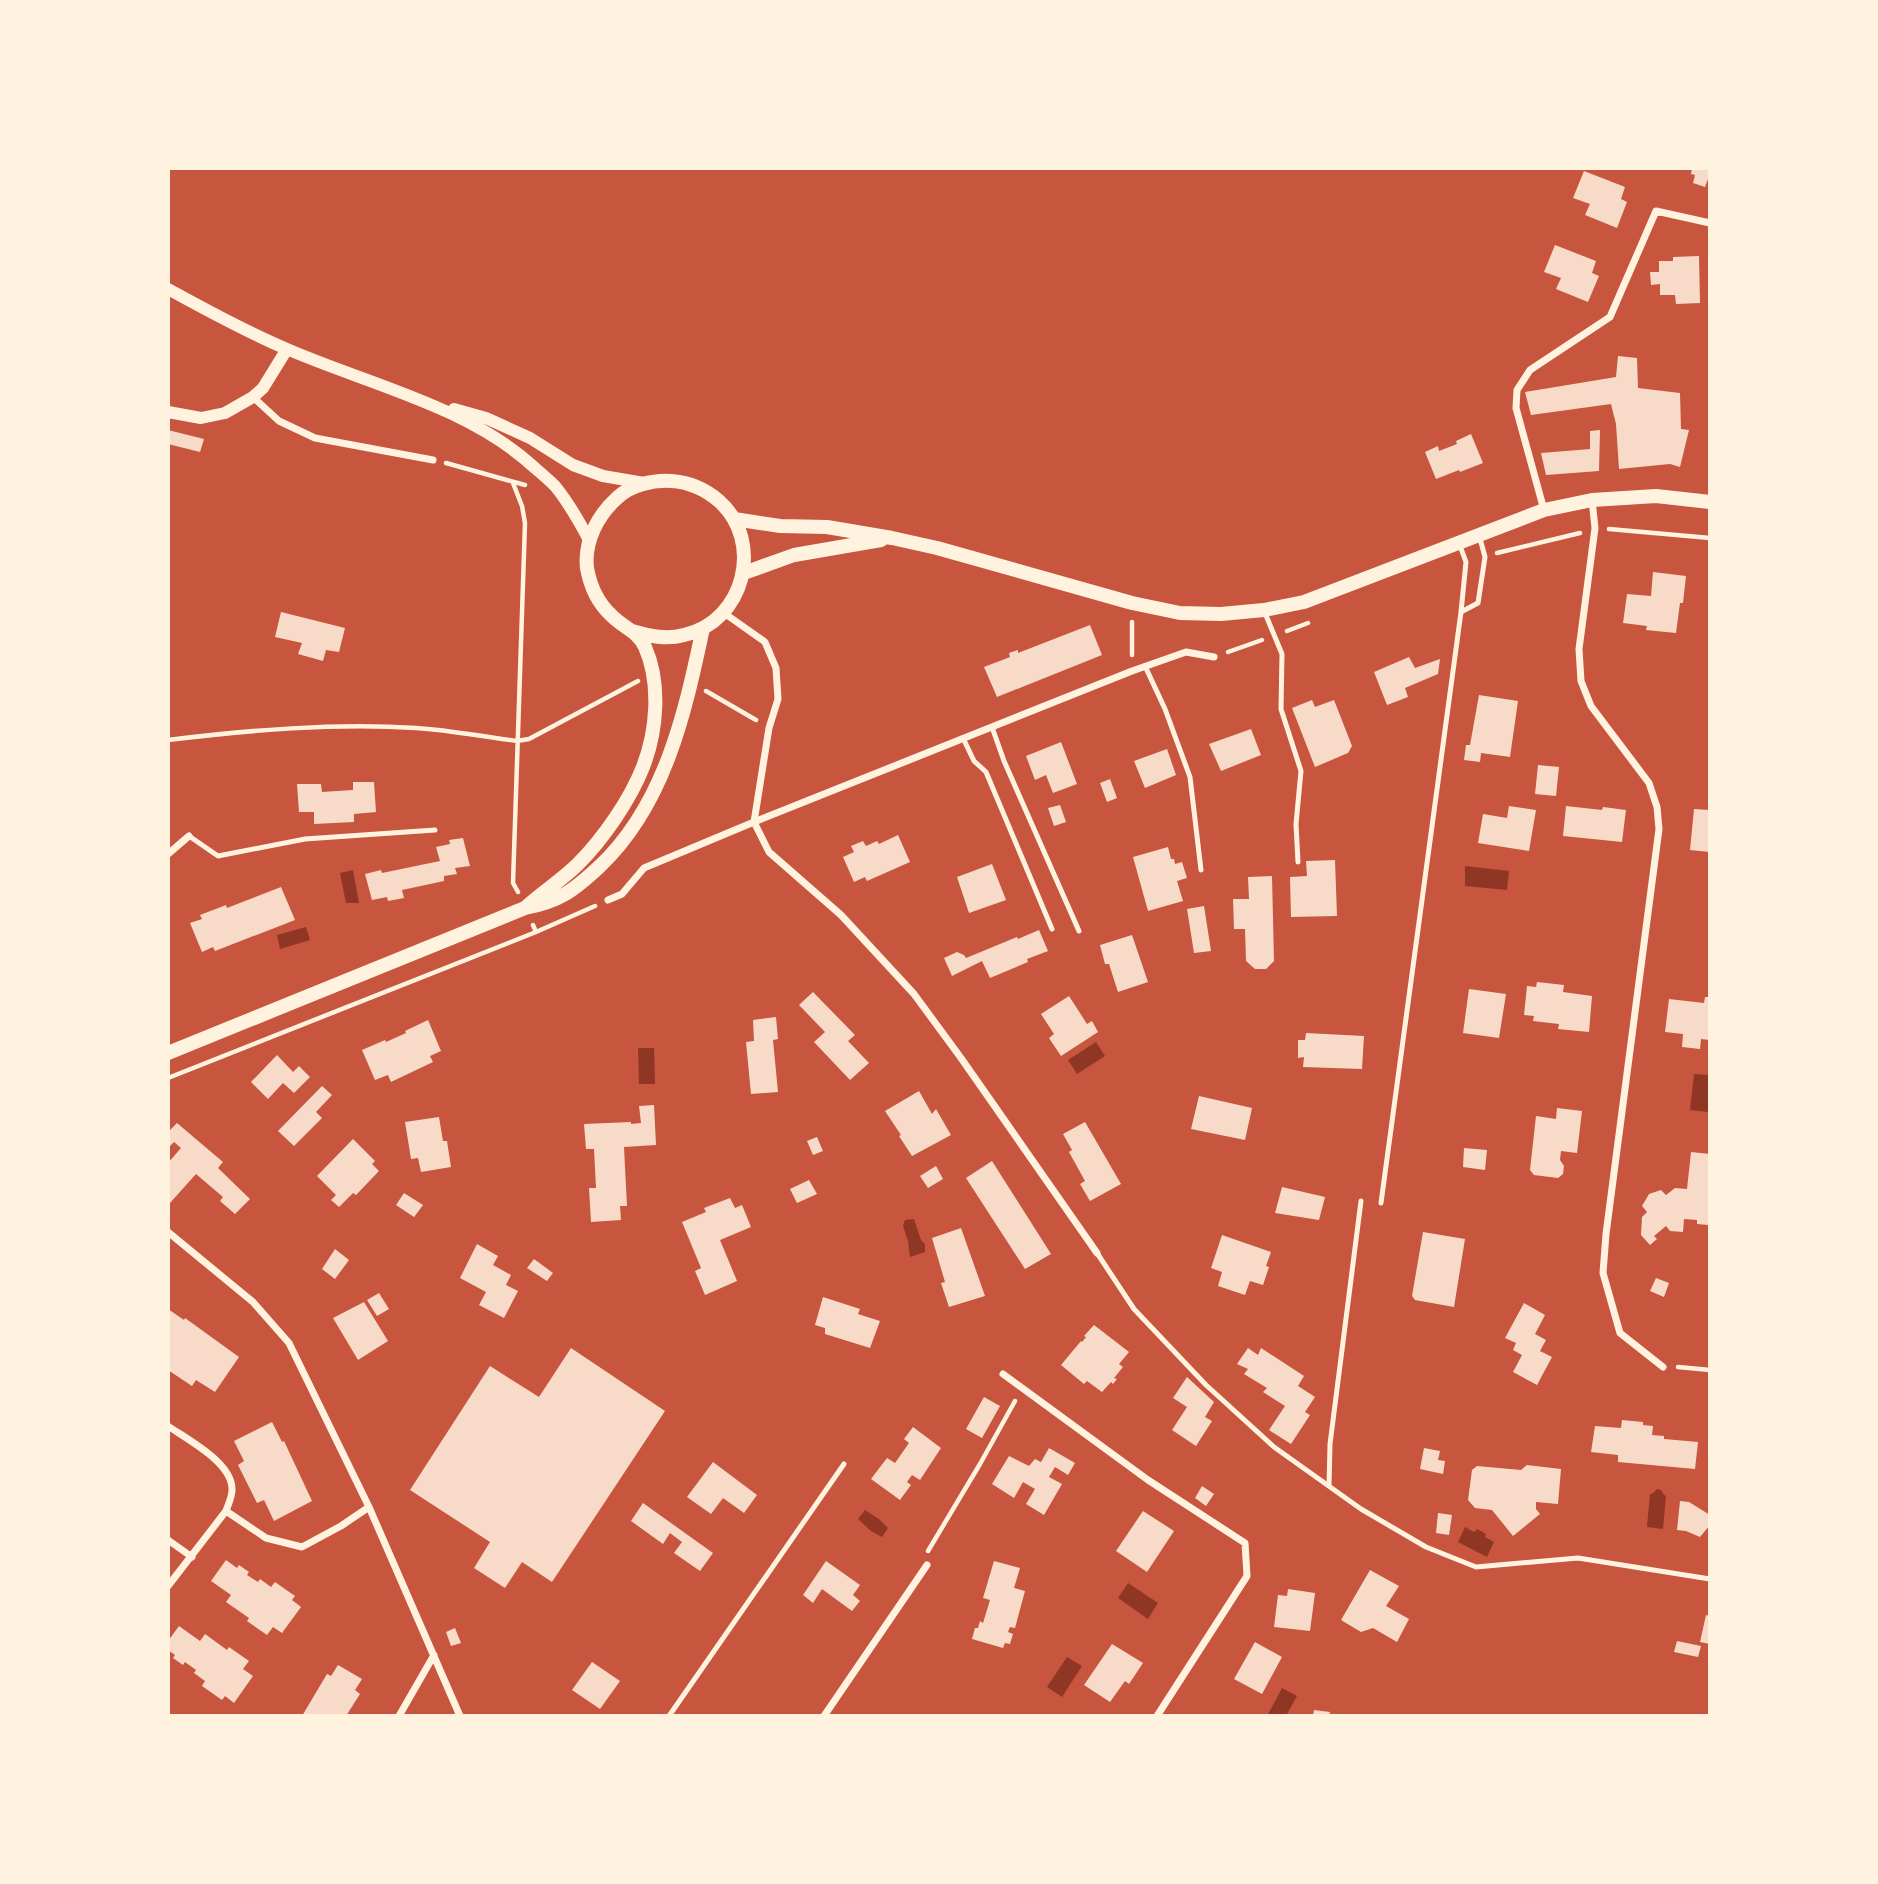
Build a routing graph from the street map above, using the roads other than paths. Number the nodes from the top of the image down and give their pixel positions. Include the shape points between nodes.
1 (1710, 223) edge
2 (168, 289) edge
3 (287, 349) junction
4 (253, 397) junction
5 (417, 399) junction
6 (168, 412) edge
7 (433, 460) road end
8 (644, 483) junction
9 (1592, 500) junction
10 (1710, 502) edge
11 (1544, 510) junction
12 (734, 519) junction
13 (1479, 535) junction
14 (892, 538) junction
15 (589, 540) junction
16 (1459, 543) junction
17 (744, 573) junction
18 (1264, 610) junction
19 (1461, 612) junction
20 (724, 613) junction
21 (703, 628) junction
22 (632, 631) junction
23 (1213, 657) dead end
24 (1145, 666) junction
25 (992, 727) junction
26 (963, 738) junction
27 (754, 822) junction
28 (435, 830) dead end
29 (189, 836) joint
30 (168, 854) edge
31 (1298, 862) dead end
32 (1201, 870) dead end
33 (608, 900) road end
34 (525, 908) junction
35 (1052, 929) dead end
36 (1079, 931) dead end
37 (168, 1053) edge
38 (1361, 1201) dead end
39 (1381, 1203) dead end
40 (168, 1232) edge
41 (1097, 1253) joint
42 (1663, 1367) road end
43 (1003, 1374) dead end
44 (168, 1426) edge
45 (844, 1464) dead end
46 (1329, 1486) junction
47 (369, 1507) junction
48 (226, 1511) junction
49 (168, 1540) edge
50 (192, 1557) junction
51 (927, 1566) road end
52 (1710, 1579) edge
53 (168, 1586) edge
54 (434, 1655) junction
55 (399, 1716) edge
56 (460, 1716) edge
57 (669, 1716) edge
58 (824, 1716) edge
59 (1157, 1716) edge

1 - 11 street via 1656,211 1611,317 1530,370 1517,390 1516,408
2 - 3 street
3 - 4 street
3 - 5 street
4 - 6 street via 213,416
4 - 7 street via 279,421 315,438
5 - 8 street via 486,418 583,469
5 - 15 street via 506,444 554,485
8 - 12 main road via 679,481 695,486 724,505
8 - 15 main road via 619,495 600,515
9 - 10 main road via 1656,496
9 - 11 main road
9 - 42 street via 1595,528 1579,649 1581,681 1591,706 1649,783 1659,829 1603,1273 1620,1333
11 - 13 main road
12 - 14 main road
12 - 17 main road via 745,555
13 - 16 main road
13 - 19 lane via 1485,557 1478,603
14 - 17 main road via 794,555
14 - 18 main road via 1180,613
15 - 22 main road via 587,567 594,593 610,615
16 - 18 main road via 1304,602
16 - 19 lane via 1466,562
17 - 20 main road
18 - 31 lane via 1282,654 1281,709 1301,771
19 - 39 lane
20 - 21 main road
20 - 27 street via 765,642 776,668 778,699
21 - 22 main road via 668,638
21 - 34 main road via 676,738 649,802 621,843 578,887 550,903
22 - 34 main road via 644,644 656,701 643,767 590,851
23 - 24 street via 1186,652
24 - 25 street
24 - 32 lane via 1190,778
25 - 26 street
25 - 36 lane
26 - 27 street
26 - 35 lane via 974,761 986,772
27 - 33 street via 644,868 622,894
27 - 41 street via 769,852 841,915 914,994
28 - 29 lane via 305,839 218,856
29 - 30 street
34 - 37 main road
38 - 46 lane via 1330,1444
40 - 47 street via 254,1302 289,1343
41 - 46 lane via 1134,1309 1206,1385 1274,1447
43 - 59 street via 1148,1480 1245,1543 1247,1576
44 - 48 street via 228,1472 232,1489
45 - 57 lane
46 - 52 lane via 1426,1547 1476,1567 1578,1558
47 - 48 street via 302,1547 266,1538
47 - 54 street
48 - 50 street
49 - 50 street
50 - 53 street
51 - 58 street
54 - 55 street
54 - 56 street

